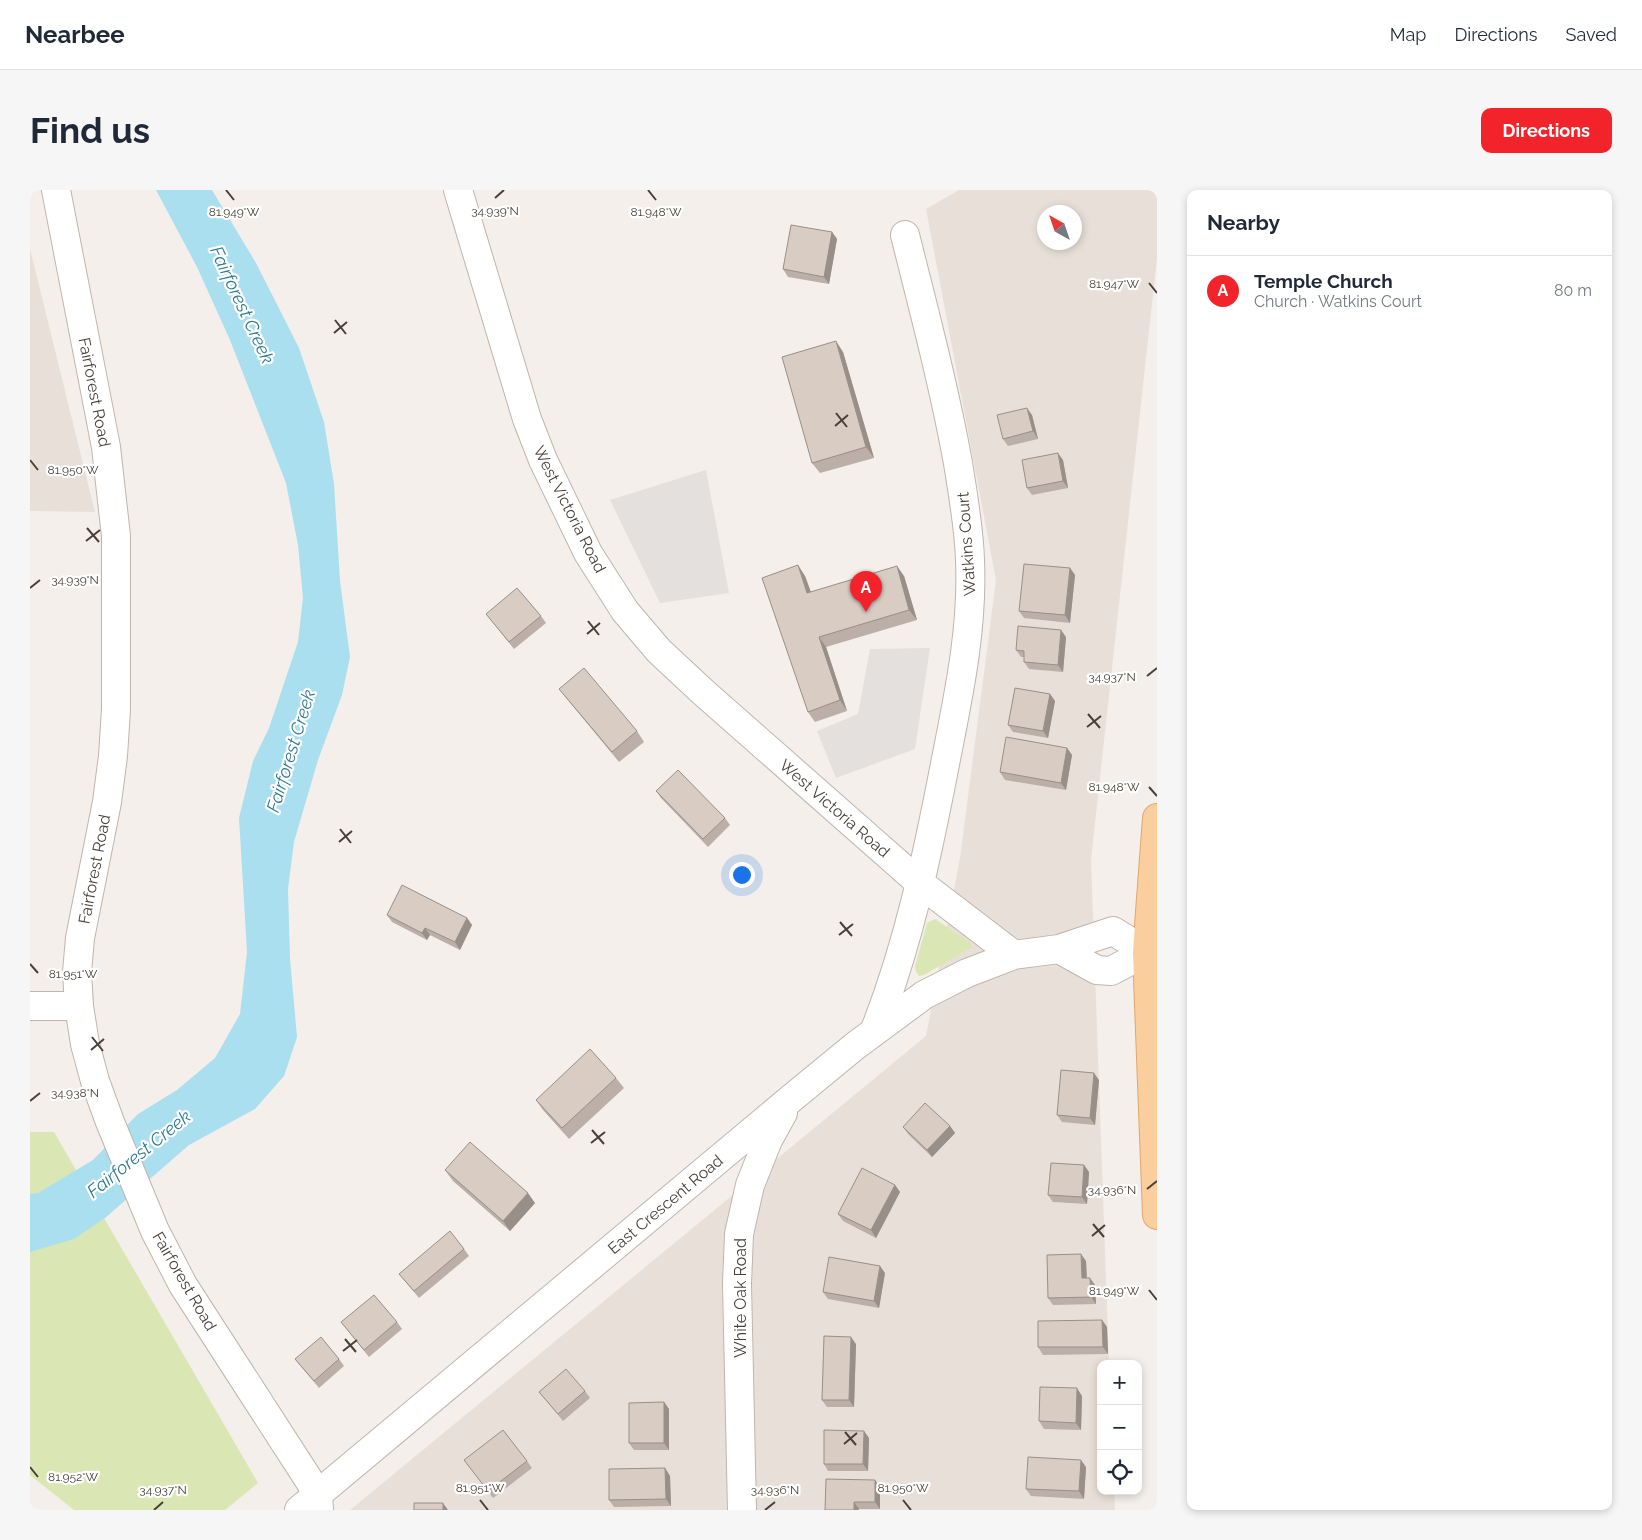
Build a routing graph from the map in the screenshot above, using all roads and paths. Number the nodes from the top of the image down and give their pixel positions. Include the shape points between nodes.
1 (56, 190) edge
2 (458, 190) edge
3 (905, 235) dead end
4 (1157, 818) edge
5 (921, 884) junction
6 (1154, 895) edge
7 (1152, 953) edge
8 (1014, 955) junction
9 (30, 1006) edge
10 (79, 1006) junction
11 (874, 1032) junction
12 (793, 1097) junction
13 (1157, 1215) edge
14 (312, 1505) edge
15 (742, 1510) edge

1 - 10 street, Fairforest Road via 106,447 116,536 113,756 106,811 80,938
2 - 5 street, West Victoria Road via 527,419 543,460 588,553 625,611 659,650 703,692
3 - 5 street, Watkins Court via 948,408 965,507 970,560 970,614 964,666
4 - 6 main road
5 - 8 street, West Victoria Road
5 - 11 street via 891,989
6 - 7 main road
7 - 8 street, East Crescent Road via 1113,931 1059,949
7 - 13 main road
8 - 11 street, East Crescent Road via 967,973 924,995
9 - 10 street
10 - 14 street, Fairforest Road via 95,1081 155,1231 183,1285
11 - 12 street, East Crescent Road
12 - 14 street, East Crescent Road
12 - 15 street, White Oak Road via 768,1140 750,1186 739,1234 737,1284

